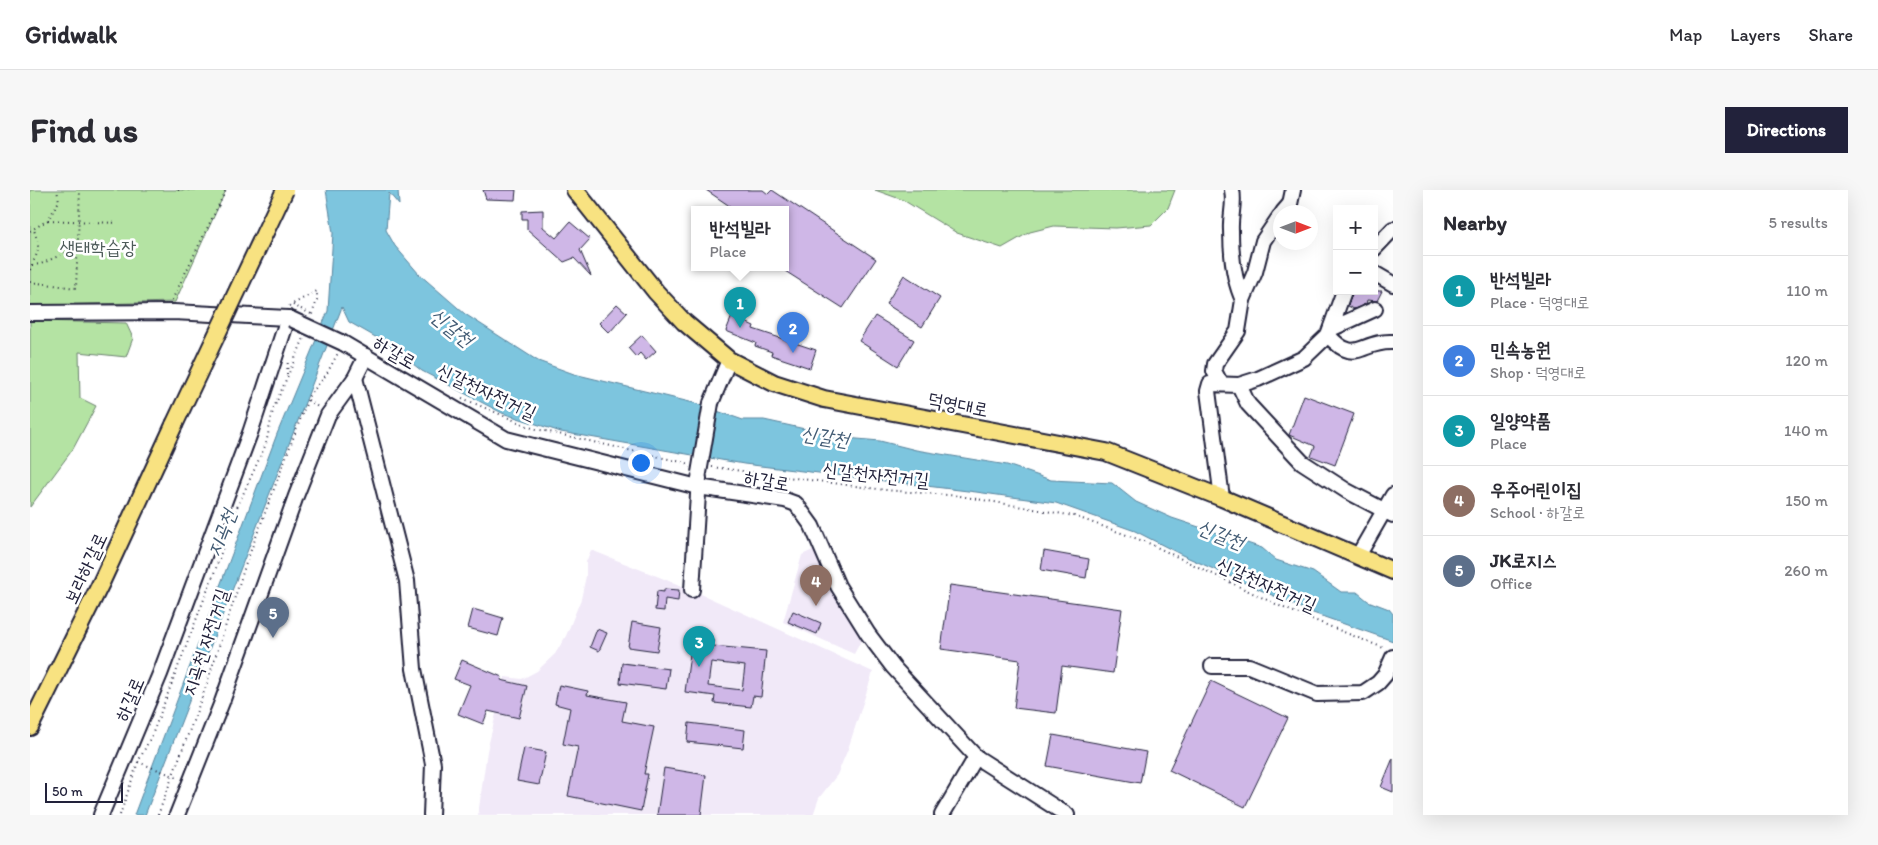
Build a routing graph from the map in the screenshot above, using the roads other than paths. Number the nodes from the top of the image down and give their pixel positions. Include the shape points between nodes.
1 (285, 190) edge
2 (575, 190) edge
3 (1232, 190) edge
4 (1285, 190) edge
5 (1293, 190) edge
6 (1284, 205) edge
7 (1289, 205) edge
8 (1273, 226) edge
9 (1393, 229) edge
10 (1378, 245) edge
11 (1378, 275) edge
12 (1393, 284) edge
13 (1343, 295) edge
14 (1243, 300) junction
15 (1375, 309) dead end
16 (293, 312) junction
17 (30, 313) edge
18 (1330, 332) junction
19 (1393, 342) edge
20 (366, 356) junction
21 (729, 360) junction
22 (355, 378) junction
23 (1221, 384) junction
24 (1238, 385) junction
25 (699, 477) junction
26 (1393, 495) edge
27 (1222, 498) junction
28 (1388, 512) edge
29 (1358, 556) junction
30 (1393, 571) edge
31 (692, 590) dead end
32 (1393, 657) edge
33 (1212, 666) dead end
34 (30, 727) edge
35 (976, 757) junction
36 (101, 815) edge
37 (178, 815) edge
38 (432, 815) edge
39 (942, 815) edge
40 (1067, 815) edge

1 - 34 main road, 보라하갈로, bridge
2 - 21 main road, 덕영대로 via 656,292 684,322
3 - 14 street via 1234,203 1230,229 1235,280
4 - 6 street
5 - 7 street
8 - 14 street via 1263,241
9 - 10 street
11 - 12 street
13 - 18 street
14 - 23 street via 1238,330 1214,367
15 - 18 street
16 - 17 street
16 - 20 street, 하갈로, bridge
16 - 36 street, 하갈로 via 160,674
18 - 19 street via 1339,348 1346,351
18 - 24 street via 1314,350 1288,366
20 - 22 street
20 - 25 street, 하갈로 via 506,439
21 - 25 street, bridge via 712,403
21 - 27 main road, 덕영대로 via 774,383 824,399 1106,452
22 - 37 street via 328,415
22 - 38 street via 408,581 414,669 433,764
23 - 24 street
23 - 27 street via 1210,384 1208,391
24 - 28 street via 1248,404 1302,462
25 - 31 street
25 - 35 street, 하갈로 via 796,504 812,526 838,586 868,634 893,667
26 - 28 street
27 - 29 main road, 덕영대로
28 - 29 street
29 - 30 main road, 덕영대로
32 - 33 street via 1386,675 1363,693 1317,694 1250,666
35 - 39 street
35 - 40 street, 하갈로

